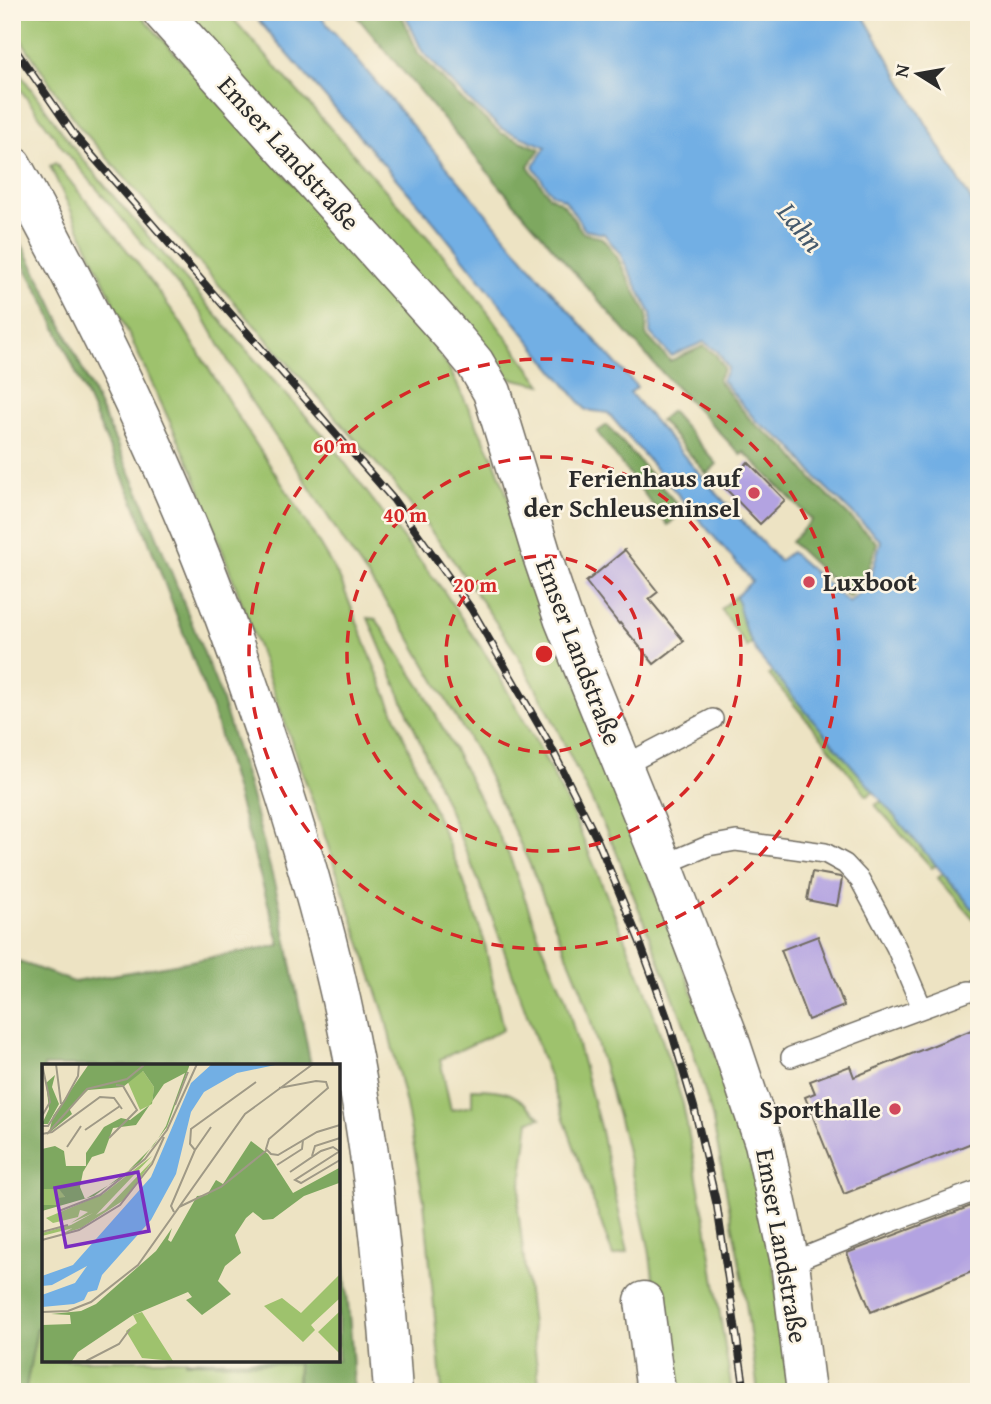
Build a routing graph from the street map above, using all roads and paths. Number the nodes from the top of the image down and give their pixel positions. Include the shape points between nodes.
1 (162, 12) edge
2 (12, 165) edge
3 (713, 719) dead end
4 (623, 766) junction
5 (663, 865) junction
6 (969, 990) dead end
7 (922, 1008) junction
8 (791, 1057) dead end
9 (979, 1190) edge
10 (790, 1263) junction
11 (644, 1301) dead end
12 (393, 1392) edge
13 (656, 1392) edge
14 (806, 1392) edge

1 - 4 street, Emser Landstraße via 475,363 492,392 562,618
2 - 12 street via 130,394 190,529 247,680 306,859 349,1037 372,1171
3 - 4 lane
4 - 5 street, Emser Landstraße
5 - 7 lane via 708,846 736,841 825,853 845,863 860,880 896,947
5 - 10 street, Emser Landstraße via 764,1143
6 - 7 lane
7 - 8 lane
9 - 10 lane
10 - 14 street, Emser Landstraße
11 - 13 street

